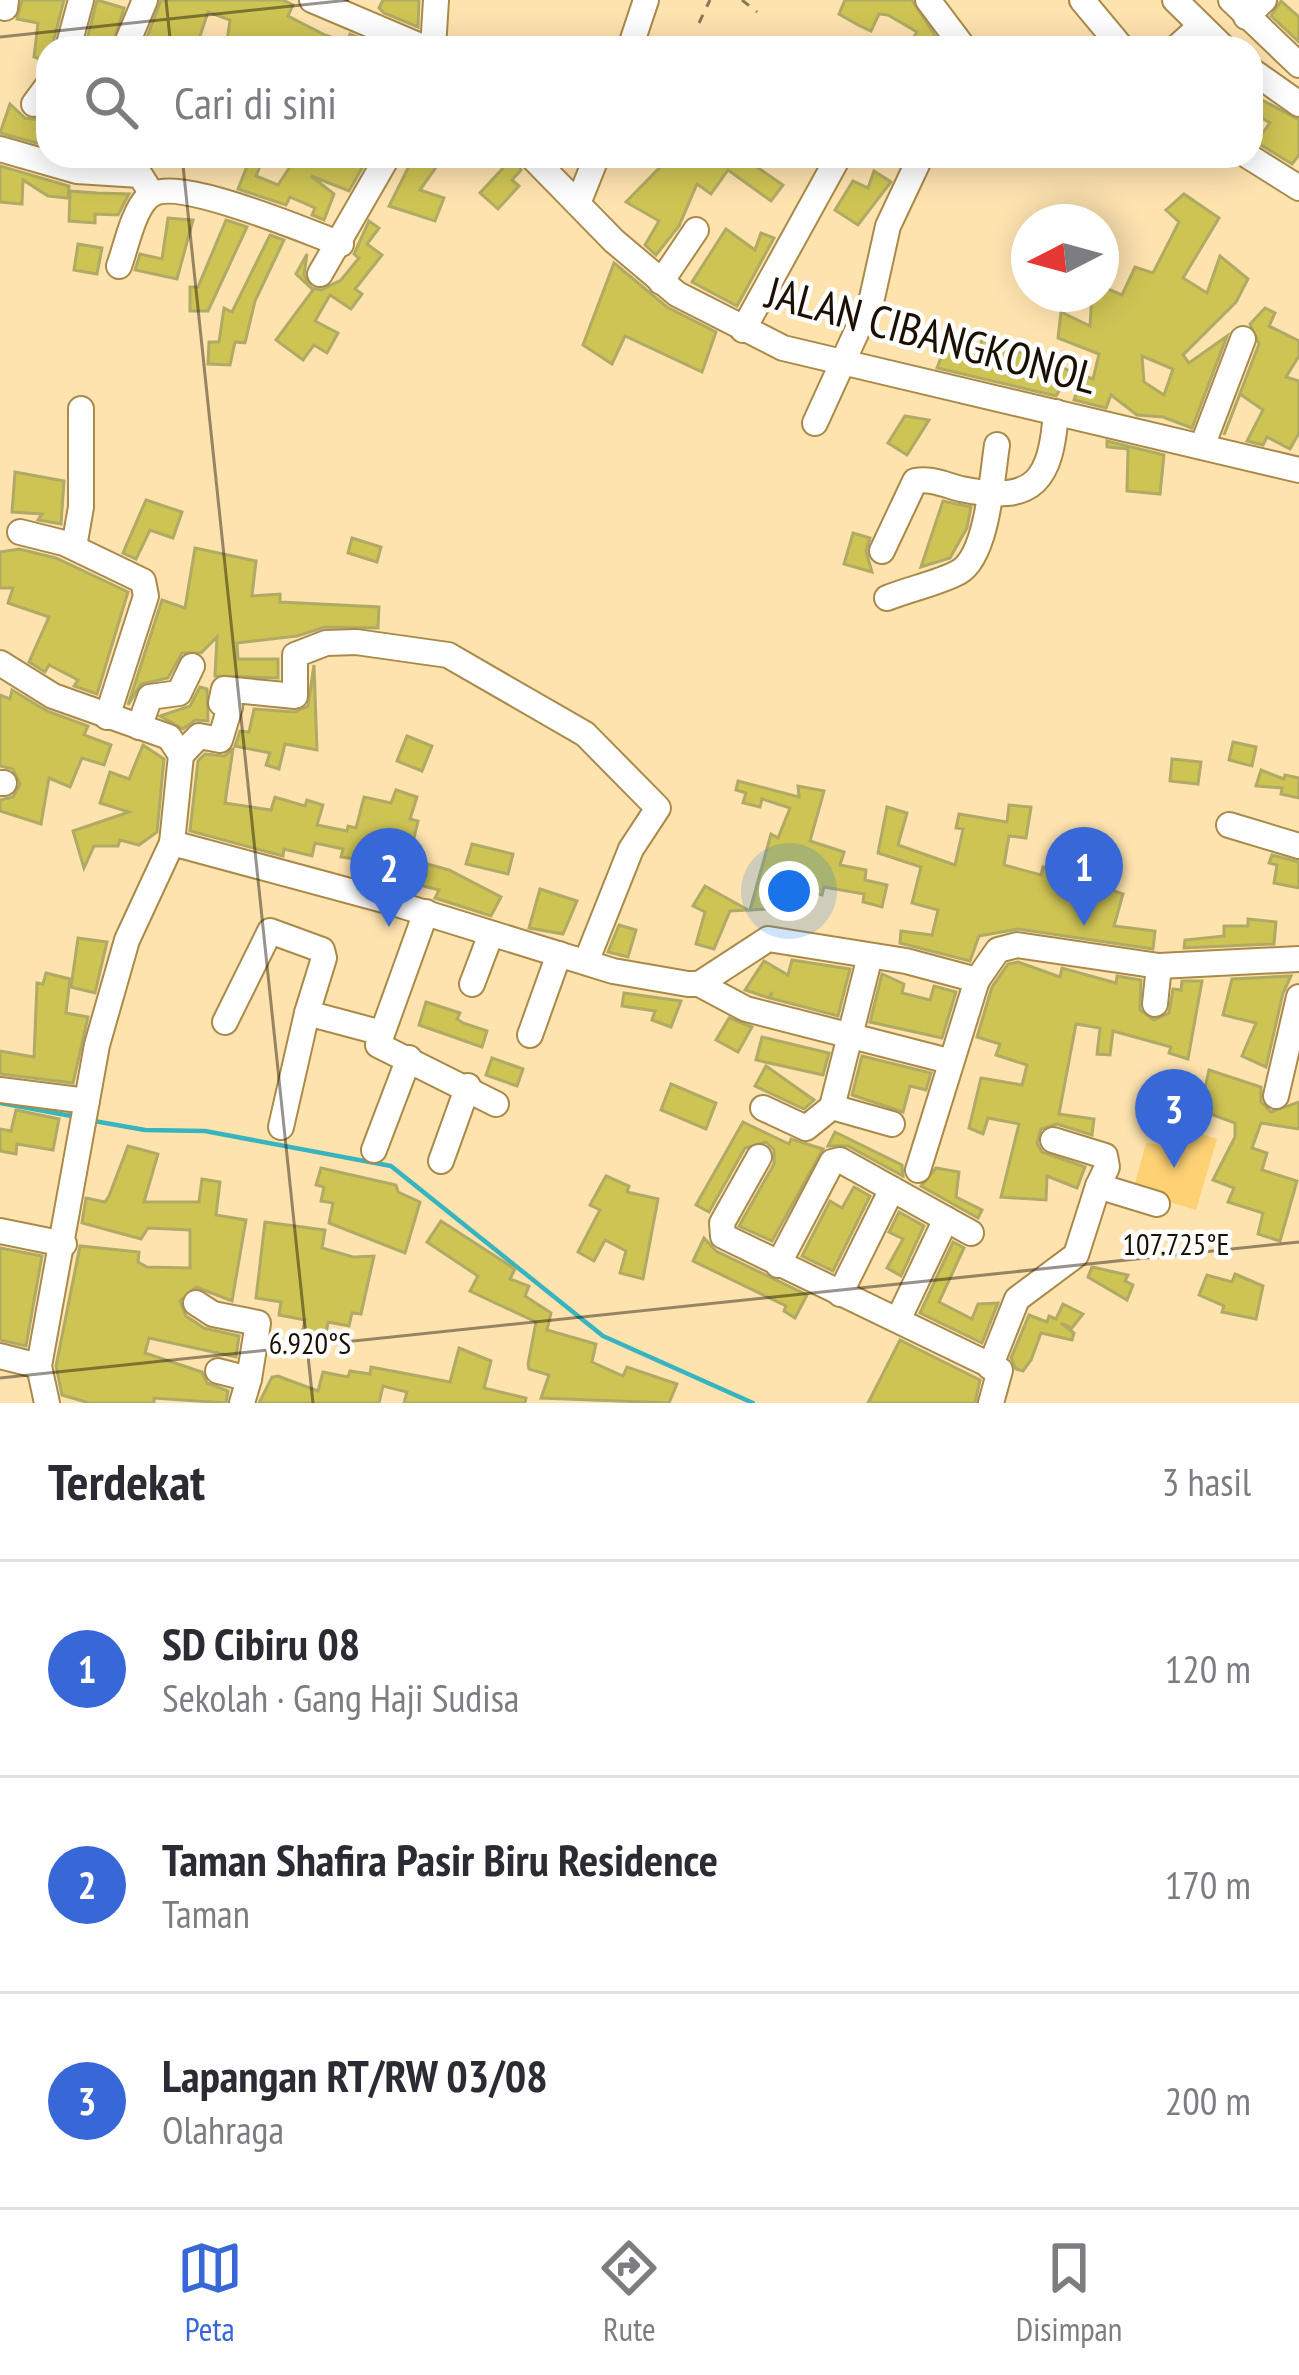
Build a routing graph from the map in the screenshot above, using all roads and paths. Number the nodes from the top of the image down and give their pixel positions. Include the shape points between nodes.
1 (81, 0) edge
2 (146, 0) edge
3 (312, 0) edge
4 (436, 0) edge
5 (646, 0) edge
6 (710, 0) edge
7 (742, 0) edge
8 (928, 0) edge
9 (1082, 0) edge
10 (1175, 0) edge
11 (1247, 6) edge
12 (757, 12) dead end
13 (698, 23) dead end
14 (1199, 27) junction
15 (71, 36) edge
16 (130, 36) edge
17 (400, 36) edge
18 (431, 36) edge
19 (635, 36) edge
20 (955, 36) edge
21 (1112, 36) edge
22 (1189, 36) edge
23 (1210, 36) edge
24 (1299, 65) edge
25 (1263, 78) edge
26 (1299, 104) edge
27 (0, 148) edge
28 (36, 159) edge
29 (1263, 165) edge
30 (66, 168) edge
31 (382, 168) edge
32 (544, 168) edge
33 (592, 168) edge
34 (832, 168) edge
35 (914, 168) edge
36 (1299, 188) edge
37 (152, 194) junction
38 (580, 201) junction
39 (696, 230) dead end
40 (341, 244) junction
41 (119, 266) dead end
42 (320, 274) dead end
43 (661, 282) junction
44 (743, 331) junction
45 (1243, 339) dead end
46 (844, 360) junction
47 (81, 409) dead end
48 (1056, 412) junction
49 (815, 423) dead end
50 (997, 445) dead end
51 (1203, 445) junction
52 (1299, 470) edge
53 (989, 493) junction
54 (20, 532) dead end
55 (74, 547) junction
56 (882, 551) dead end
57 (886, 598) dead end
58 (0, 663) edge
59 (192, 666) dead end
60 (107, 717) junction
61 (139, 727) junction
62 (181, 754) junction
63 (1228, 826) dead end
64 (172, 843) junction
65 (1299, 846) edge
66 (426, 912) junction
67 (491, 934) junction
68 (559, 954) junction
69 (870, 956) junction
70 (1299, 959) edge
71 (586, 962) junction
72 (1159, 966) junction
73 (977, 980) junction
74 (472, 984) dead end
75 (699, 984) junction
76 (1299, 997) edge
77 (1155, 1004) dead end
78 (307, 1013) junction
79 (225, 1022) dead end
80 (382, 1033) junction
81 (850, 1033) junction
82 (530, 1035) dead end
83 (409, 1058) junction
84 (941, 1059) dead end
85 (468, 1086) junction
86 (0, 1090) edge
87 (1276, 1096) dead end
88 (496, 1104) dead end
89 (832, 1106) junction
90 (764, 1108) dead end
91 (85, 1113) junction
92 (892, 1124) dead end
93 (281, 1127) dead end
94 (1053, 1140) dead end
95 (374, 1150) dead end
96 (759, 1156) dead end
97 (441, 1161) dead end
98 (918, 1170) dead end
99 (1098, 1186) junction
100 (892, 1189) junction
101 (1157, 1204) dead end
102 (946, 1219) junction
103 (0, 1231) edge
104 (971, 1233) dead end
105 (64, 1244) junction
106 (778, 1265) junction
107 (840, 1294) junction
108 (196, 1303) dead end
109 (899, 1318) junction
110 (0, 1356) edge
111 (39, 1366) junction
112 (990, 1367) junction
113 (218, 1371) dead end
114 (246, 1391) edge
115 (47, 1403) edge
116 (991, 1403) edge

1 - 15 street
2 - 16 street
3 - 17 street
4 - 18 street
5 - 19 street
6 - 13 path
7 - 12 path
8 - 20 street
9 - 21 street
10 - 14 street
11 - 24 street
14 - 22 street
14 - 23 street
25 - 26 street
27 - 28 street
29 - 36 street
30 - 37 street via 140,175
31 - 40 street
32 - 38 street, JALAN CIBANGKONOL
33 - 38 street
34 - 44 street
35 - 46 street
37 - 40 street via 205,196
37 - 41 street
38 - 43 street, JALAN CIBANGKONOL
39 - 43 street
40 - 42 street
43 - 44 street, JALAN CIBANGKONOL
44 - 46 street, JALAN CIBANGKONOL
45 - 51 street
46 - 48 street, JALAN CIBANGKONOL
46 - 49 street
47 - 55 street
48 - 51 street, JALAN CIBANGKONOL
48 - 53 street via 1045,476
50 - 53 street
51 - 52 street, JALAN CIBANGKONOL
53 - 56 street via 915,481
53 - 57 street via 970,563
54 - 55 street
55 - 60 street via 145,587
58 - 60 street
59 - 61 street via 179,693 150,698
60 - 61 street
61 - 62 street via 169,737
62 - 64 street
62 - 71 street via 199,736 220,740 230,707 220,703 224,689 295,696 295,655 326,643 388,643 463,662 585,734 658,808 631,849
63 - 65 street
64 - 66 street
64 - 91 street via 127,940
66 - 67 street
66 - 80 street
67 - 68 street
67 - 74 street
68 - 71 street
68 - 82 street
69 - 73 street
69 - 75 street via 760,940
69 - 81 street
70 - 72 street
71 - 75 street
72 - 73 street via 1017,945 998,950
72 - 77 street
73 - 98 street
75 - 81 street via 746,1009
76 - 87 street
78 - 79 street via 322,950 270,931
78 - 80 street
78 - 93 street
80 - 83 street via 380,1048
81 - 84 street
81 - 89 street
83 - 85 street
83 - 95 street
85 - 88 street
85 - 97 street
86 - 91 street
89 - 90 street via 806,1128
89 - 92 street
91 - 105 street
94 - 99 street via 1105,1156
96 - 106 street via 721,1228
99 - 101 street
99 - 112 street via 1076,1255 1017,1299
100 - 102 street
100 - 106 street via 835,1160
100 - 107 street
102 - 104 street
102 - 109 street
103 - 105 street
105 - 111 street
106 - 107 street
107 - 109 street
108 - 114 street via 258,1323
109 - 112 street
110 - 111 street
111 - 115 street
112 - 116 street via 1002,1374
113 - 114 street

